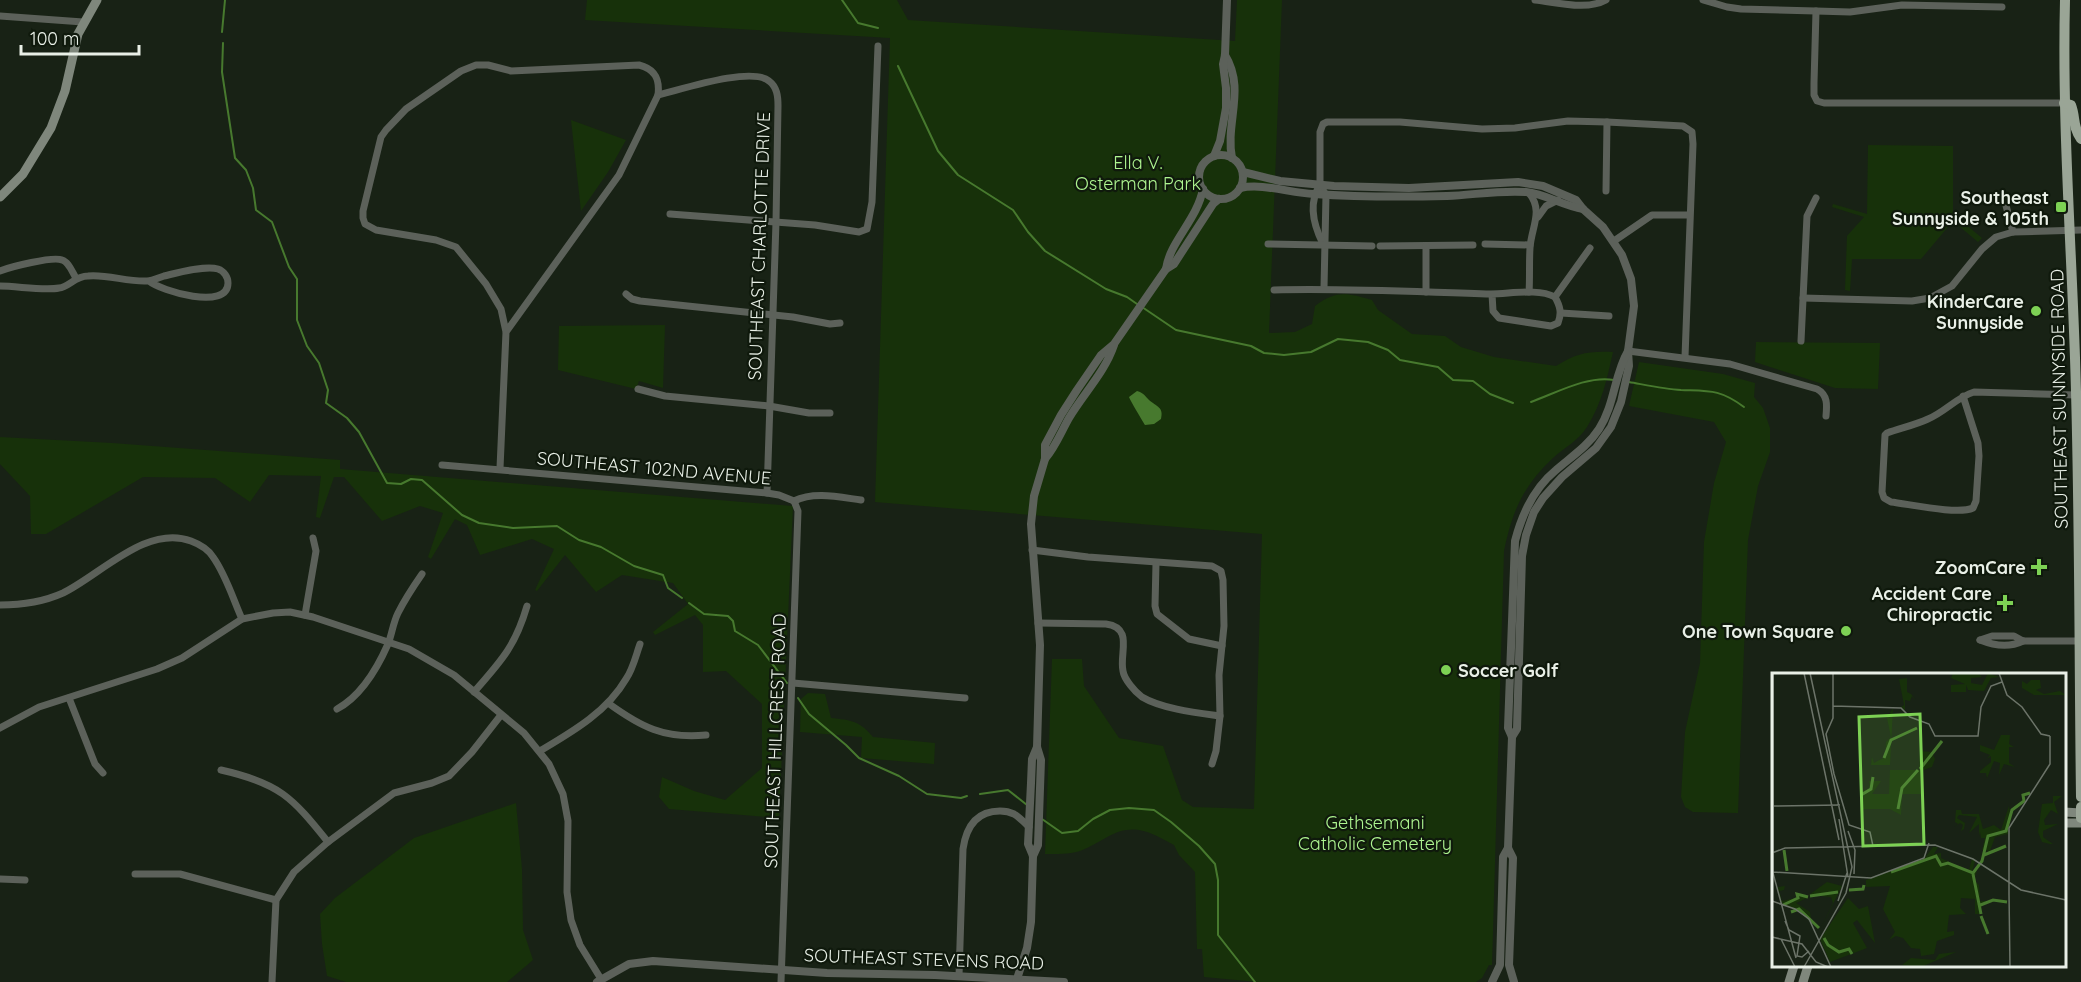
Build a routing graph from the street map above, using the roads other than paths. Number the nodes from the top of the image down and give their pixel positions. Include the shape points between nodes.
1 (97, 0) edge
2 (1227, 0) edge
3 (1535, 0) edge
4 (1606, 0) edge
5 (1702, 0) edge
6 (2065, 0) edge
7 (2002, 7) dead end
8 (1816, 11) junction
9 (0, 16) edge
10 (83, 22) junction
11 (878, 46) dead end
12 (1225, 55) junction
13 (658, 95) junction
14 (2064, 104) junction
15 (1608, 122) junction
16 (2081, 139) edge
17 (1214, 156) junction
18 (1232, 158) junction
19 (1243, 172) junction
20 (1320, 185) junction
21 (1240, 188) junction
22 (1203, 189) junction
23 (1606, 191) dead end
24 (1529, 193) junction
25 (1313, 194) junction
26 (1326, 195) junction
27 (0, 197) edge
28 (1816, 198) dead end
29 (2004, 198) dead end
30 (1220, 199) junction
31 (1558, 201) junction
32 (1583, 209) junction
33 (670, 214) dead end
34 (1689, 215) junction
35 (1537, 219) junction
36 (776, 222) junction
37 (2076, 230) edge
38 (2013, 232) junction
39 (1614, 241) junction
40 (1268, 244) dead end
41 (1485, 244) dead end
42 (1324, 245) junction
43 (1473, 245) dead end
44 (1530, 245) junction
45 (1426, 246) junction
46 (1590, 248) dead end
47 (1166, 269) junction
48 (0, 271) edge
49 (76, 278) junction
50 (149, 281) junction
51 (0, 286) edge
52 (1324, 288) junction
53 (1274, 290) dead end
54 (1426, 292) junction
55 (1529, 292) junction
56 (626, 294) dead end
57 (1492, 294) junction
58 (1554, 297) junction
59 (1803, 298) junction
60 (1561, 314) junction
61 (772, 315) junction
62 (1609, 316) dead end
63 (840, 323) dead end
64 (506, 332) junction
65 (1801, 340) dead end
66 (1628, 351) junction
67 (1685, 357) junction
68 (638, 389) dead end
69 (1963, 396) junction
70 (2079, 396) edge
71 (769, 406) junction
72 (830, 413) dead end
73 (1826, 417) dead end
74 (442, 465) dead end
75 (500, 468) junction
76 (767, 493) junction
77 (2080, 497) edge
78 (861, 500) dead end
79 (794, 501) junction
80 (313, 538) dead end
81 (1032, 550) junction
82 (1156, 563) junction
83 (422, 574) dead end
84 (0, 605) edge
85 (527, 606) dead end
86 (305, 615) junction
87 (242, 619) junction
88 (1038, 623) junction
89 (2024, 641) junction
90 (2079, 641) junction
91 (388, 643) junction
92 (640, 644) dead end
93 (1222, 646) junction
94 (793, 683) junction
95 (474, 692) junction
96 (69, 698) junction
97 (965, 698) dead end
98 (608, 704) junction
99 (337, 709) dead end
100 (501, 715) junction
101 (1220, 716) junction
102 (0, 728) edge
103 (706, 735) dead end
104 (1037, 747) junction
105 (540, 751) junction
106 (1212, 764) dead end
107 (221, 770) dead end
108 (103, 772) dead end
109 (2081, 797) edge
110 (2081, 807) edge
111 (2081, 813) edge
112 (2081, 818) edge
113 (1029, 822) junction
114 (2081, 823) edge
115 (2066, 824) edge
116 (328, 842) junction
117 (1508, 848) junction
118 (1033, 856) junction
119 (135, 874) dead end
120 (0, 879) edge
121 (25, 880) dead end
122 (276, 900) junction
123 (1794, 967) edge
124 (1808, 967) edge
125 (782, 970) junction
126 (959, 976) junction
127 (599, 980) edge
128 (1017, 981) edge
129 (272, 982) edge
130 (781, 982) edge
131 (1064, 982) edge
132 (1493, 982) edge
133 (1514, 982) edge
134 (1789, 982) edge
135 (1803, 982) edge

1 - 10 main road
2 - 12 street
3 - 4 street via 1583,6
5 - 8 street via 1742,9
6 - 14 main road, SOUTHEAST SUNNYSIDE ROAD
7 - 8 street via 1902,5 1850,12
8 - 14 street via 1816,101
9 - 10 street
10 - 27 main road via 56,117 27,169
11 - 36 street via 872,202 867,229 859,232
12 - 17 street via 1226,108
12 - 18 street via 1234,82
13 - 36 street, SOUTHEAST CHARLOTTE DRIVE via 744,76 769,81 778,97
13 - 64 street via 619,175
13 - 64 street via 659,82 654,72 639,65 511,70 476,65 461,70 406,109 381,137 363,211 365,224 456,248 493,295
14 - 16 main road via 2073,108 2074,129
14 - 37 main road, SOUTHEAST SUNNYSIDE ROAD
15 - 20 street via 1568,121 1482,129 1400,122 1327,122 1320,132
15 - 23 street
15 - 34 street via 1668,124 1692,132
17 - 18 street
17 - 22 street via 1202,167
18 - 19 street
19 - 20 street
19 - 21 street
20 - 25 street
20 - 26 street
20 - 32 street via 1409,188 1518,182 1561,192
21 - 25 street
21 - 30 street via 1236,194
22 - 30 street
22 - 47 street via 1198,206 1168,257
24 - 26 street
24 - 31 street
24 - 35 street via 1536,203
25 - 26 street
25 - 42 street via 1316,229
26 - 42 street
28 - 59 street via 1807,216
29 - 38 street
30 - 47 street via 1174,264
31 - 32 street
31 - 35 street via 1546,206
32 - 39 street
33 - 36 street
34 - 39 street via 1652,215
34 - 67 street
35 - 44 street
36 - 61 street, SOUTHEAST CHARLOTTE DRIVE
37 - 38 street
37 - 70 main road, SOUTHEAST SUNNYSIDE ROAD
38 - 59 street via 1989,242 1952,285 1930,298
39 - 66 street via 1627,265 1634,294
40 - 42 street
41 - 44 street
42 - 45 street
42 - 52 street
43 - 45 street
44 - 55 street
45 - 54 street
46 - 58 street
47 - 81 street via 1114,344 1101,355 1060,415 1045,445 1034,496
48 - 49 street via 58,259 68,264
49 - 50 street via 91,275
49 - 51 street via 60,288
50 - 50 street via 156,288 208,298 222,295 228,284 223,272 212,269
52 - 53 street
52 - 54 street
54 - 57 street
55 - 57 street
55 - 58 street
56 - 61 street via 640,301
57 - 60 street via 1493,311 1503,319 1551,326 1558,323
58 - 60 street
59 - 65 street
60 - 62 street
61 - 63 street
61 - 71 street, SOUTHEAST CHARLOTTE DRIVE
64 - 75 street
66 - 67 street
66 - 117 street via 1629,366 1611,427 1596,448 1551,487 1529,524 1522,556 1517,729 1512,737
67 - 73 street via 1730,364 1817,390 1826,398
68 - 71 street via 665,396
69 - 69 street via 1978,443 1973,508 1937,508 1884,498 1886,434 1930,418
69 - 70 street via 1974,392
70 - 77 main road, SOUTHEAST SUNNYSIDE ROAD
71 - 72 street
71 - 76 street, SOUTHEAST CHARLOTTE DRIVE
74 - 75 street, SOUTHEAST 102ND AVENUE
75 - 76 street, SOUTHEAST 102ND AVENUE
76 - 79 street, SOUTHEAST 102ND AVENUE
77 - 90 main road, SOUTHEAST SUNNYSIDE ROAD
78 - 79 street, SOUTHEAST 102ND AVENUE via 805,496
79 - 94 street, SOUTHEAST HILLCREST ROAD via 798,512
80 - 86 street via 316,551
81 - 82 street
81 - 88 street
82 - 93 street via 1157,614 1189,639
82 - 93 street via 1212,566 1221,571
83 - 91 street via 397,615
84 - 87 street via 52,597 142,544 175,538 197,543 213,556
85 - 95 street via 507,654
86 - 87 street via 273,613
86 - 91 street
87 - 96 street via 183,658
88 - 101 street via 1116,627 1123,638 1123,673 1140,696
88 - 104 street
89 - 89 street via 2014,636 1980,640 2014,646
89 - 90 street
90 - 109 main road, SOUTHEAST SUNNYSIDE ROAD
91 - 95 street via 432,661
91 - 99 street via 370,678
92 - 98 street via 627,678
93 - 101 street
94 - 97 street
94 - 125 street, SOUTHEAST HILLCREST ROAD
95 - 100 street
96 - 102 street via 39,707
96 - 108 street via 95,764
98 - 103 street via 654,730
98 - 105 street via 573,732
100 - 105 street
100 - 116 street via 449,776 394,793
101 - 106 street
104 - 113 street via 1032,759
104 - 118 street via 1041,760 1039,830
105 - 127 street via 557,780 567,811 571,921
107 - 116 street via 276,788 302,809
110 - 111 main road
111 - 112 main road
113 - 118 street via 1028,844
113 - 126 street via 1005,811 987,812 970,825 965,837
114 - 115 main road
116 - 122 street via 294,872
117 - 132 street via 1503,857 1500,965
117 - 133 street via 1513,858 1509,966
118 - 128 street via 1029,934
119 - 122 street via 180,874
120 - 121 street
122 - 129 street
123 - 134 main road
124 - 135 main road
125 - 126 street, SOUTHEAST STEVENS ROAD
125 - 127 street, SOUTHEAST STEVENS ROAD via 647,961 629,964
125 - 130 street, SOUTHEAST HILLCREST ROAD
126 - 128 street, SOUTHEAST STEVENS ROAD
128 - 131 street, SOUTHEAST STEVENS ROAD
132 - 133 street

